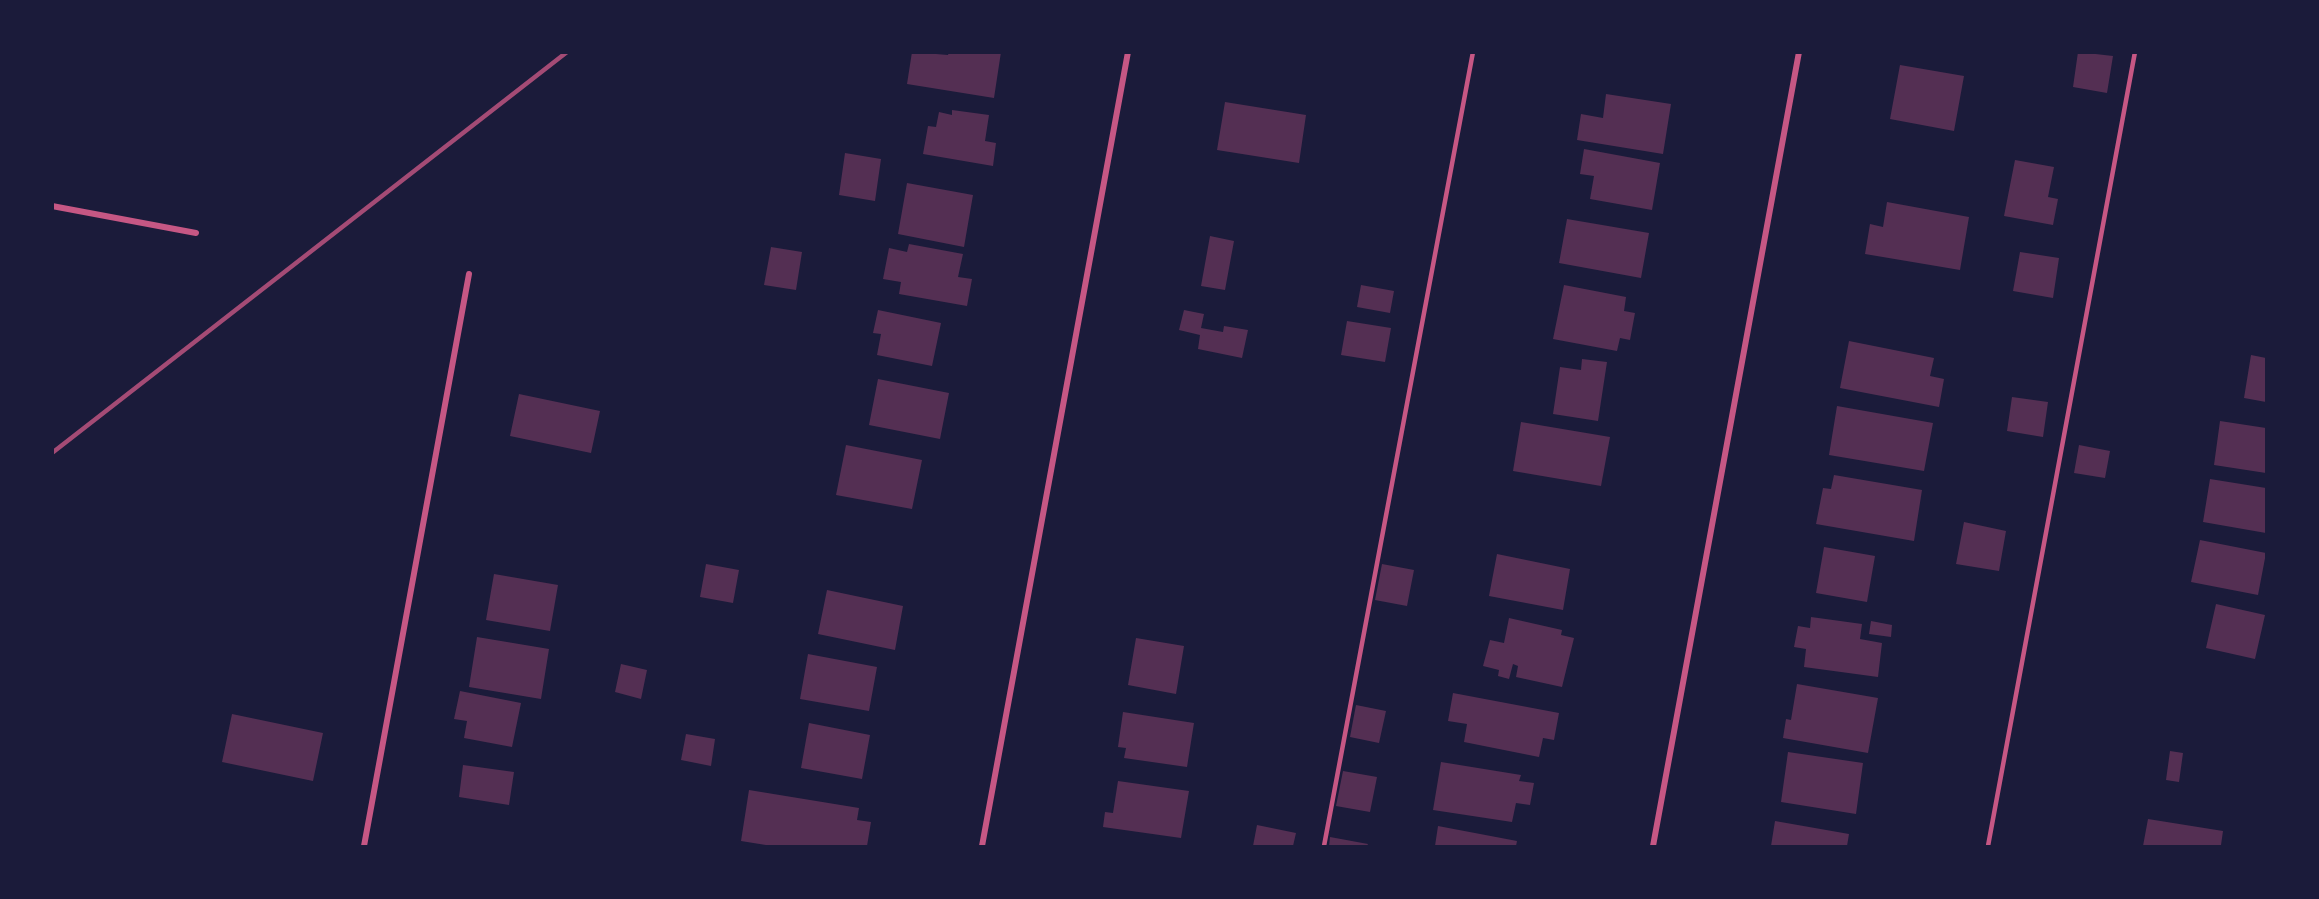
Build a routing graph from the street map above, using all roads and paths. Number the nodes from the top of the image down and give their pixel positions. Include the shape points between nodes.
1 (1128, 52) edge
2 (1473, 52) edge
3 (1799, 52) edge
4 (2135, 52) edge
5 (52, 206) edge
6 (196, 233) dead end
7 (469, 274) dead end
8 (364, 846) edge
9 (982, 846) edge
10 (1324, 846) edge
11 (1653, 846) edge
12 (1988, 846) edge

1 - 9 street
2 - 10 lane
3 - 11 street
4 - 12 lane
5 - 6 street
7 - 8 street

